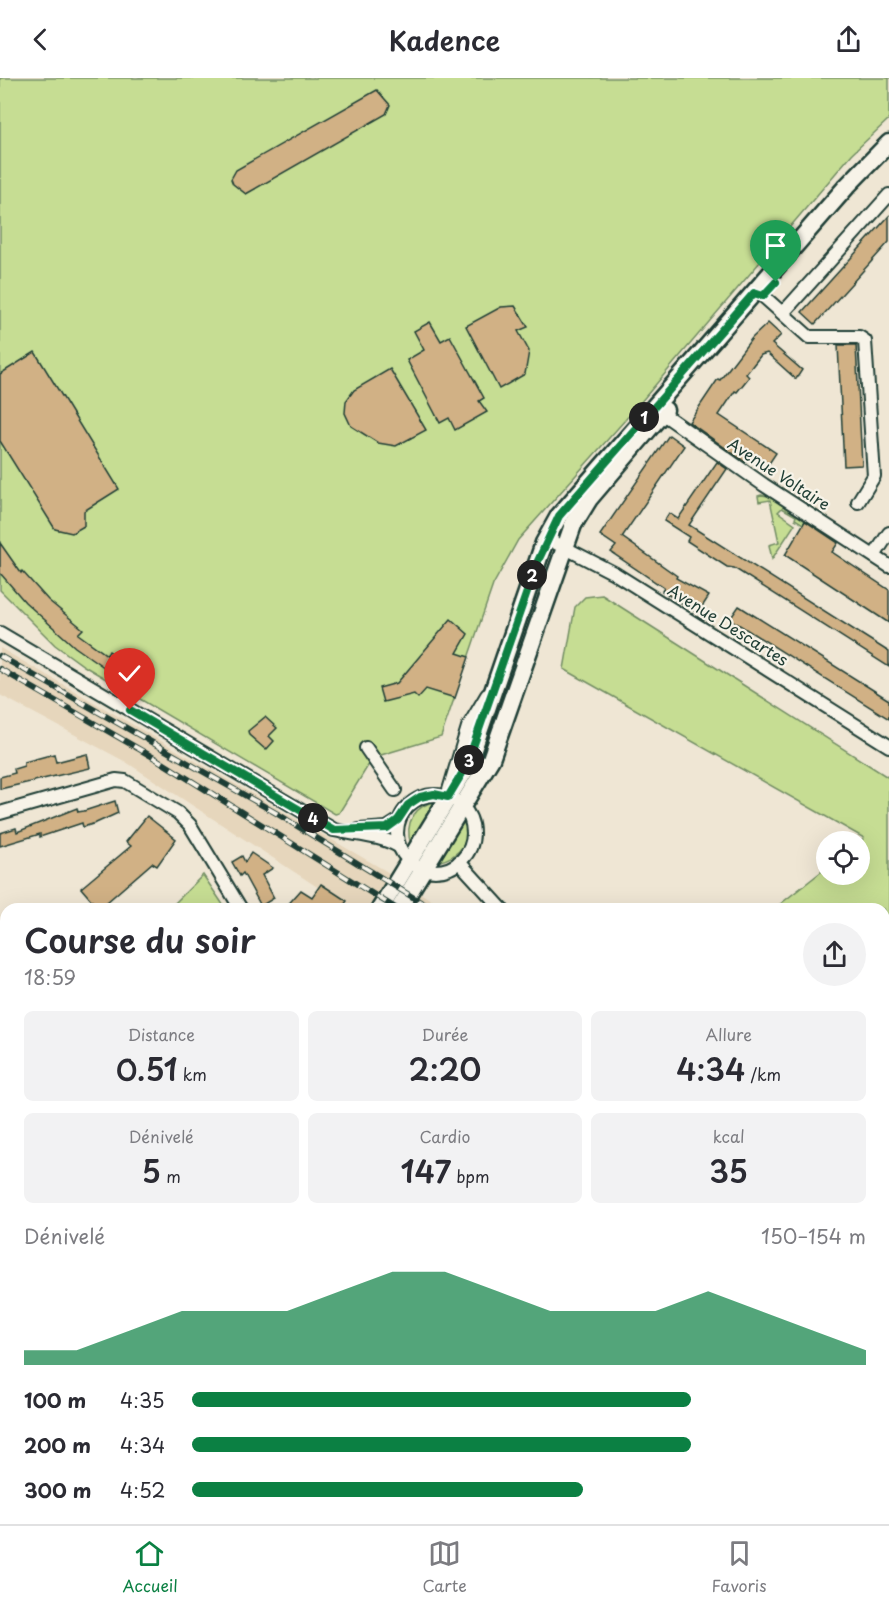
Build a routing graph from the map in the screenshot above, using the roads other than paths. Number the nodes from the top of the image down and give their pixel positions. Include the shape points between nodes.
1 (889, 143) edge
2 (889, 154) edge
3 (889, 195) edge
4 (759, 295) junction
5 (783, 313) junction
6 (658, 411) junction
7 (858, 502) dead end
8 (889, 533) edge
9 (546, 538) junction
10 (565, 546) junction
11 (874, 556) junction
12 (889, 566) edge
13 (0, 623) edge
14 (0, 633) edge
15 (23, 648) junction
16 (889, 746) edge
17 (366, 748) dead end
18 (394, 790) dead end
19 (448, 797) junction
20 (463, 806) junction
21 (0, 813) edge
22 (398, 820) junction
23 (334, 830) junction
24 (399, 846) junction
25 (459, 862) junction
26 (416, 866) junction
27 (237, 903) edge
28 (385, 903) edge
29 (401, 903) edge
30 (497, 903) edge

1 - 4 main road via 847,186
2 - 4 main road
3 - 5 street
4 - 5 street
4 - 6 main road
5 - 7 street via 812,338 859,337 865,341 874,476
6 - 9 main road via 566,506
6 - 10 main road via 589,499
6 - 11 street, Avenue Voltaire
8 - 11 street
9 - 10 street, Avenue Descartes
9 - 19 main road via 466,767
10 - 16 street, Avenue Descartes
10 - 20 main road via 492,759
11 - 12 street, Avenue Voltaire
13 - 15 street
14 - 15 street
15 - 23 street
17 - 18 street
19 - 20 street
19 - 22 street via 420,797 408,805
19 - 26 main road
20 - 25 street via 473,827 473,840 469,852
20 - 26 main road
21 - 27 street via 116,780 133,785 178,813 197,834
22 - 23 street via 387,828
22 - 24 street
23 - 24 street via 387,839
24 - 26 street
25 - 26 street via 445,870
25 - 30 street
26 - 28 main road
26 - 29 main road

